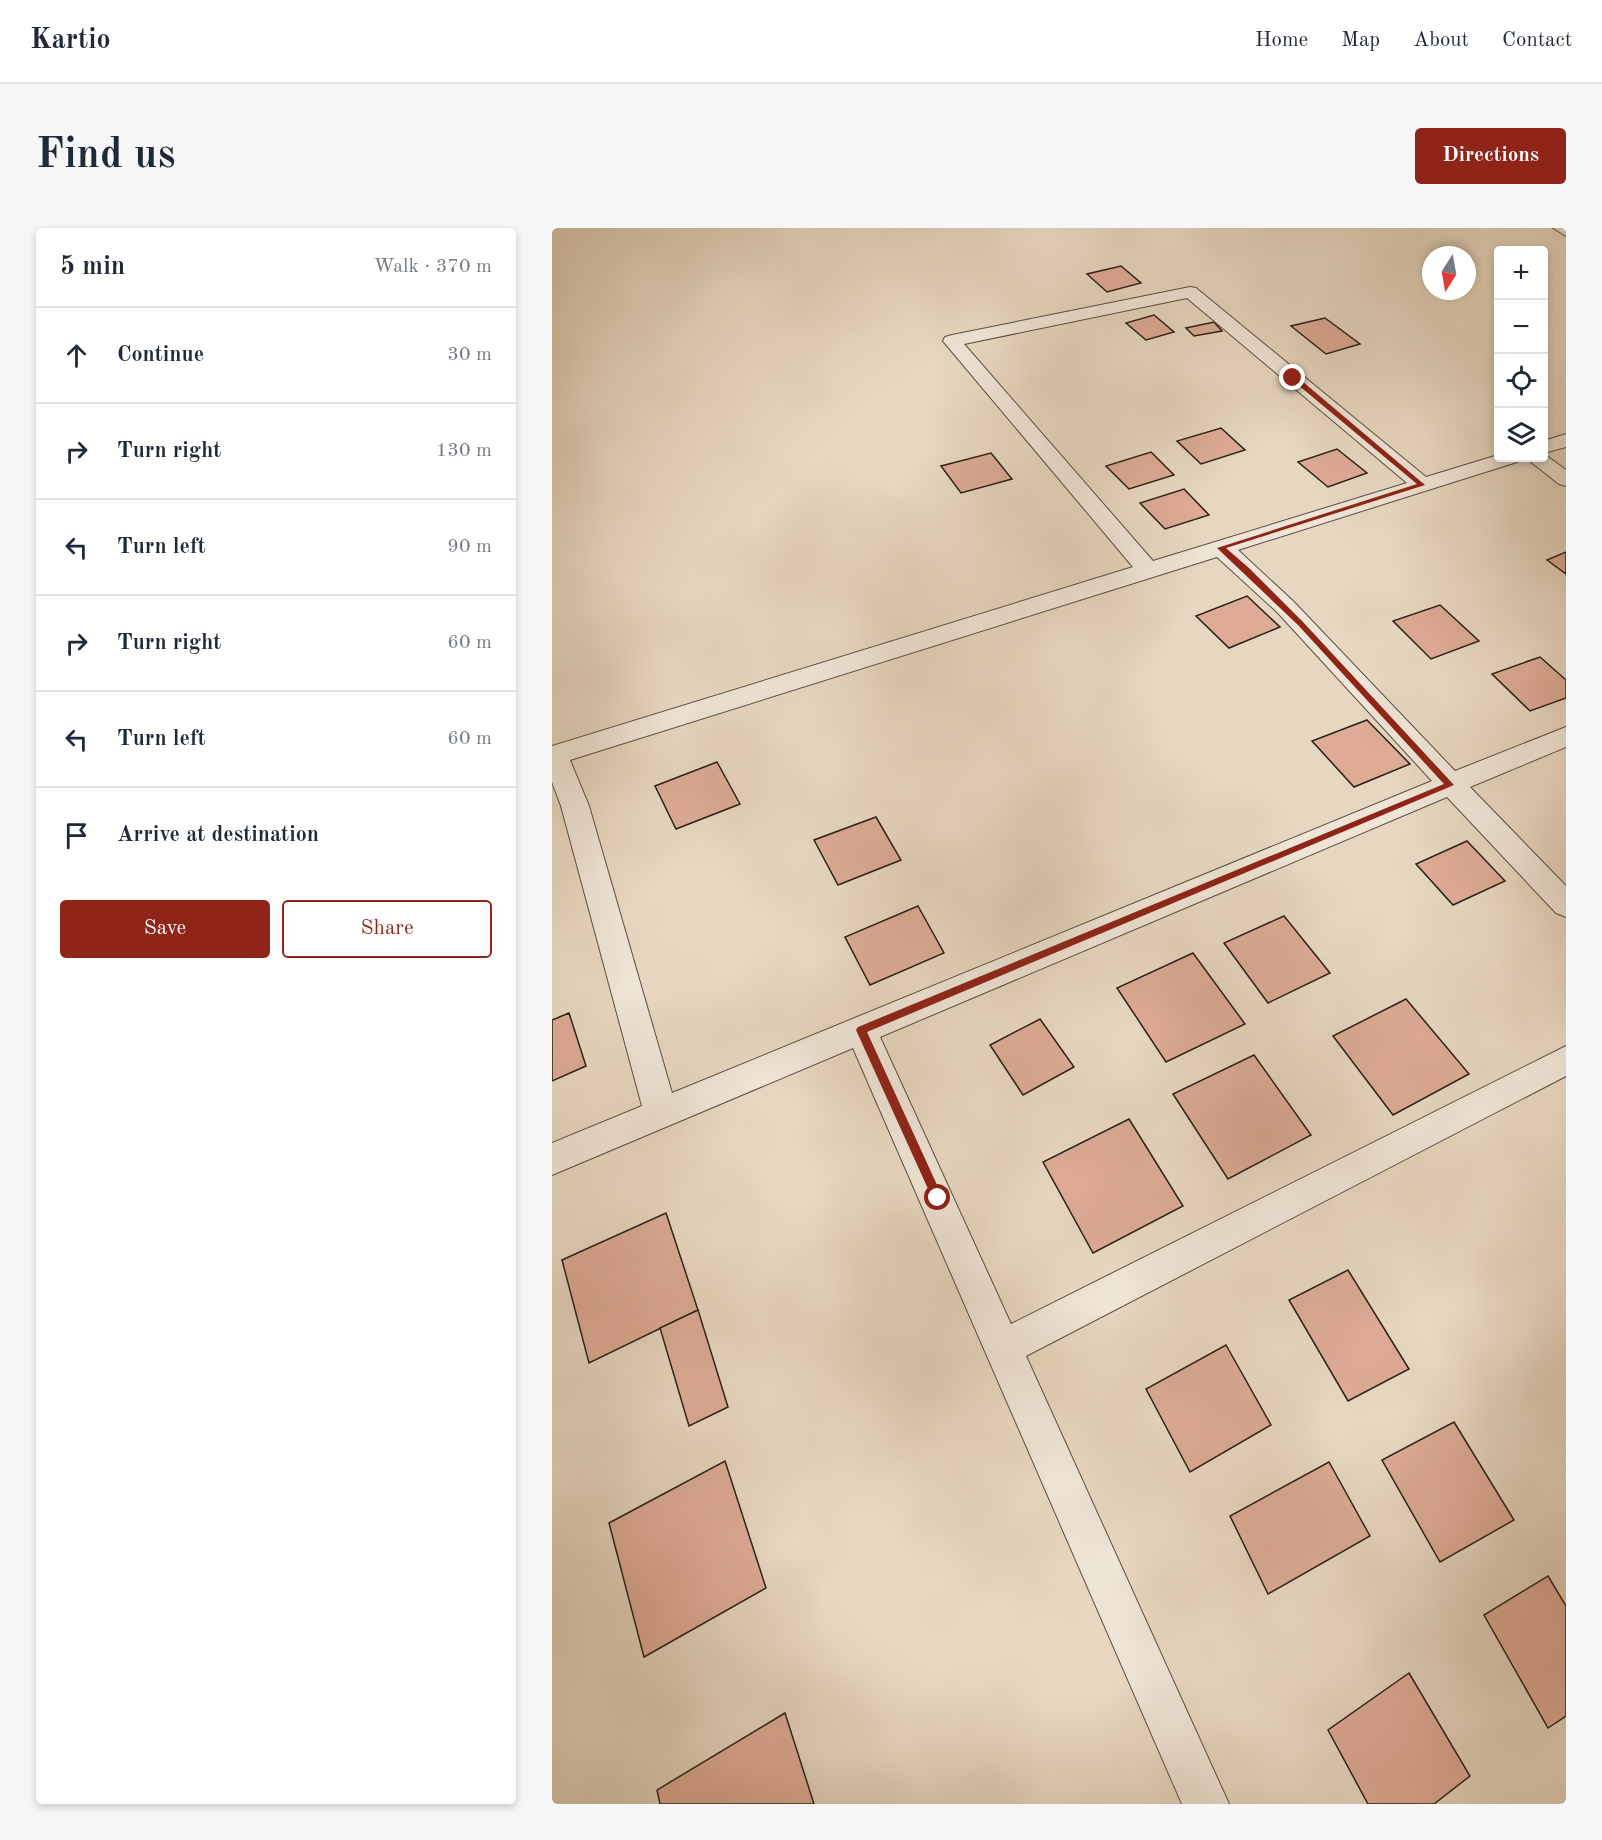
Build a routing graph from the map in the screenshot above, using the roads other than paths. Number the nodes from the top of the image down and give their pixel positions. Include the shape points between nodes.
1 (1561, 228) edge
2 (1566, 231) edge
3 (1566, 440) edge
4 (1548, 446) edge
5 (1497, 462) edge
6 (1541, 462) edge
7 (1566, 480) edge
8 (1422, 485) junction
9 (1221, 548) junction
10 (1149, 571) junction
11 (1566, 736) edge
12 (553, 756) edge
13 (1450, 785) junction
14 (1566, 905) edge
15 (861, 1030) junction
16 (1566, 1060) edge
17 (661, 1114) junction
18 (552, 1159) edge
19 (1003, 1348) junction
20 (1206, 1804) edge

1 - 2 street
3 - 4 street
5 - 8 street
6 - 7 street
8 - 9 street
8 - 10 street via 1190,292 952,341
9 - 10 street
9 - 13 street via 1301,624
10 - 12 street
11 - 13 street
12 - 17 street via 575,806
13 - 14 street
13 - 15 street
15 - 17 street
15 - 19 street
16 - 19 street
17 - 18 street
19 - 20 street

